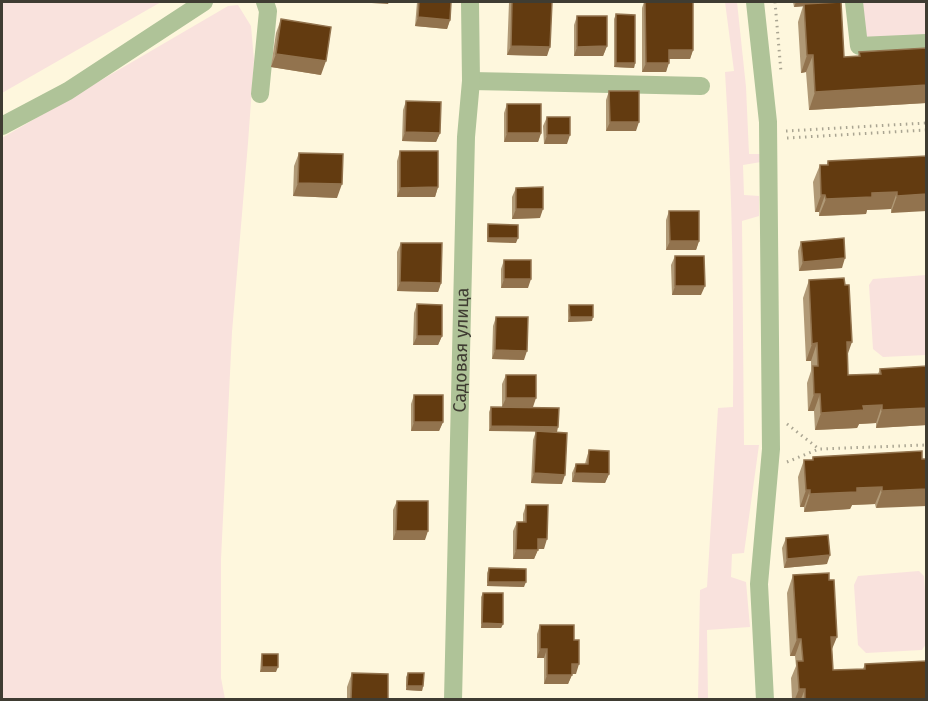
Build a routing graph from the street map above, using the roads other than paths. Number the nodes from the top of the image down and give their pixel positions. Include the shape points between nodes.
1 (204, 2) edge
2 (265, 2) edge
3 (470, 2) edge
4 (755, 2) edge
5 (855, 2) edge
6 (927, 43) edge
7 (471, 81) junction
8 (701, 86) dead end
9 (260, 94) dead end
10 (2, 126) edge
11 (453, 699) edge
12 (765, 699) edge

1 - 10 street via 68,91
2 - 9 street via 268,11
3 - 7 street, Садовая улица
4 - 12 street via 768,122 771,449 759,584
5 - 6 street via 859,46
7 - 8 street
7 - 11 street, Садовая улица via 466,137

